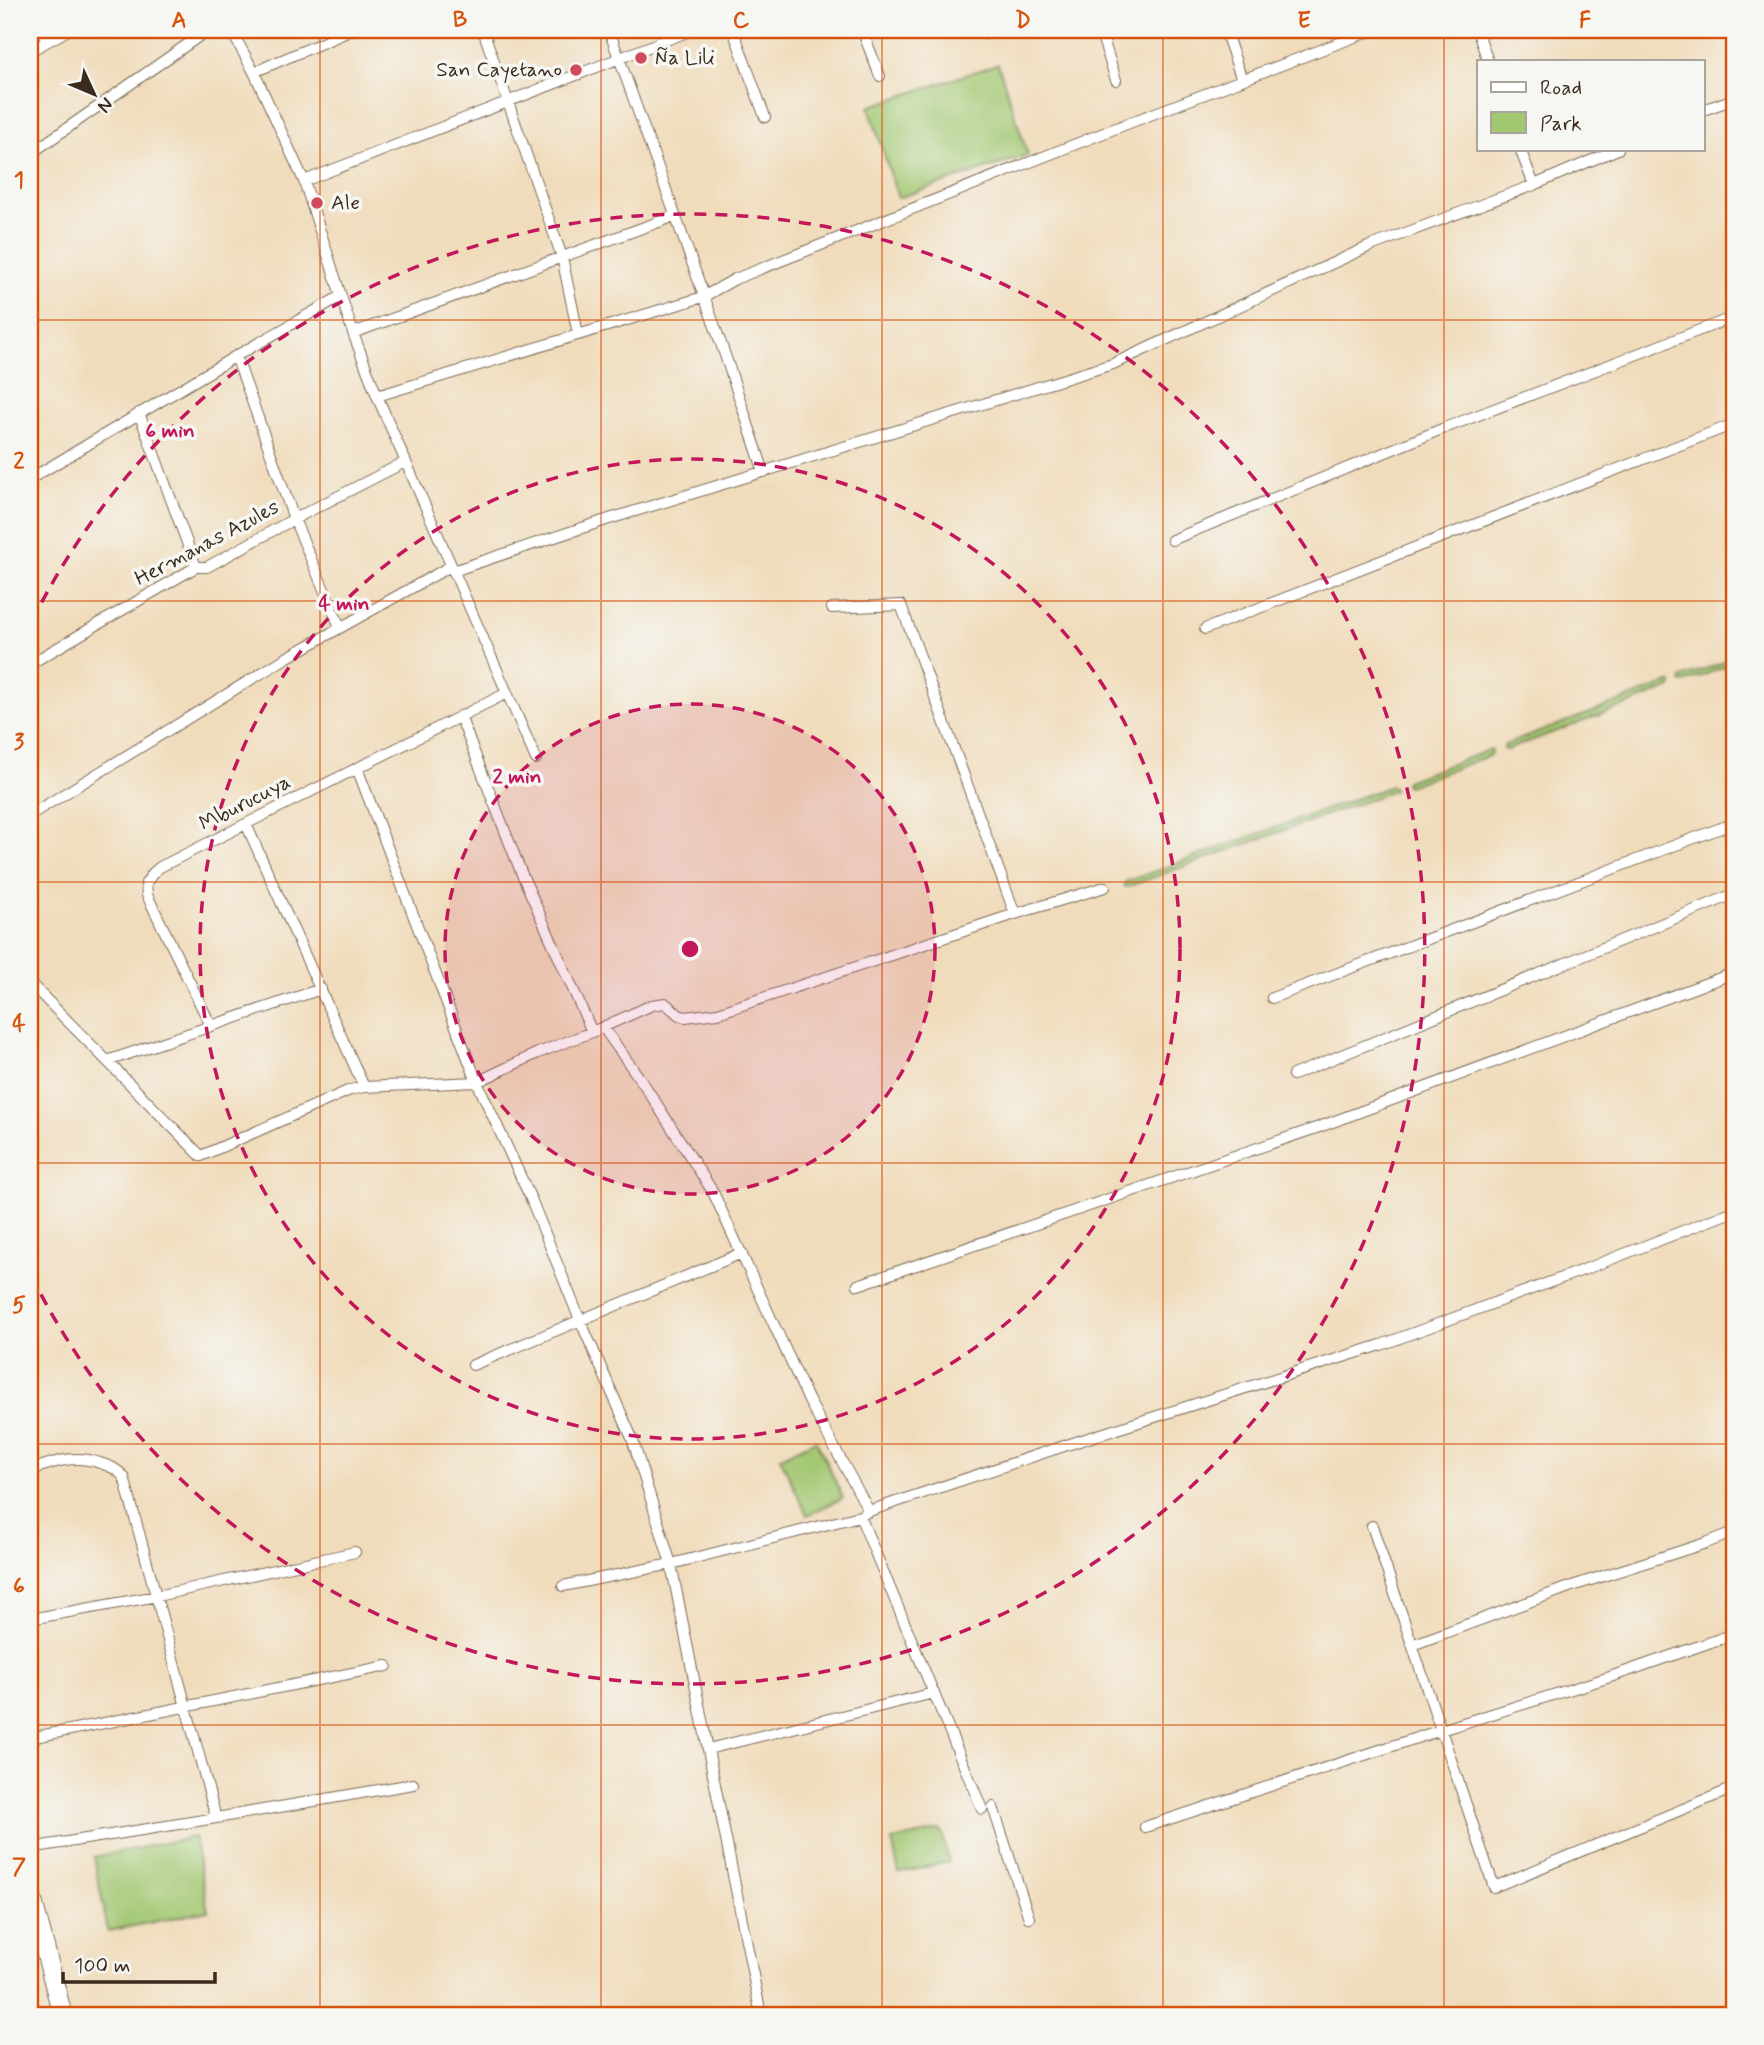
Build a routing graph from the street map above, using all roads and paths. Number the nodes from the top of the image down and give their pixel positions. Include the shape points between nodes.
1 (41, 30) edge
2 (68, 30) edge
3 (208, 30) edge
4 (231, 30) edge
5 (352, 30) edge
6 (482, 30) edge
7 (609, 30) edge
8 (692, 30) edge
9 (733, 30) edge
10 (862, 30) edge
11 (1100, 30) edge
12 (1225, 30) edge
13 (1373, 30) edge
14 (1477, 30) edge
15 (1345, 35) edge
16 (47, 41) junction
17 (30, 51) edge
18 (620, 58) junction
19 (1488, 60) edge
20 (254, 72) junction
21 (880, 76) dead end
22 (1115, 80) dead end
23 (1242, 80) junction
24 (1734, 99) edge
25 (508, 101) junction
26 (1704, 110) edge
27 (765, 117) dead end
28 (1520, 150) edge
29 (1616, 150) edge
30 (30, 154) edge
31 (304, 181) junction
32 (1534, 185) junction
33 (675, 216) junction
34 (562, 257) junction
35 (341, 296) junction
36 (704, 297) junction
37 (1734, 317) edge
38 (353, 333) junction
39 (578, 334) junction
40 (236, 356) junction
41 (377, 397) junction
42 (139, 413) junction
43 (1734, 424) edge
44 (405, 462) junction
45 (764, 472) junction
46 (30, 479) edge
47 (294, 519) junction
48 (1172, 540) dead end
49 (196, 567) junction
50 (452, 568) junction
51 (832, 608) dead end
52 (340, 627) junction
53 (1205, 629) dead end
54 (30, 664) edge
55 (507, 692) junction
56 (460, 716) junction
57 (536, 759) dead end
58 (357, 768) junction
59 (30, 815) edge
60 (1734, 823) edge
61 (246, 824) junction
62 (1105, 887) dead end
63 (1734, 894) edge
64 (1015, 914) junction
65 (1734, 972) edge
66 (30, 983) edge
67 (321, 989) junction
68 (1272, 998) dead end
69 (211, 1026) junction
70 (603, 1027) junction
71 (592, 1032) junction
72 (107, 1061) junction
73 (1293, 1075) dead end
74 (477, 1082) junction
75 (364, 1087) junction
76 (1734, 1210) edge
77 (742, 1254) junction
78 (858, 1285) dead end
79 (580, 1320) junction
80 (473, 1365) dead end
81 (30, 1470) edge
82 (864, 1513) junction
83 (1372, 1526) dead end
84 (1734, 1532) edge
85 (355, 1552) dead end
86 (671, 1564) junction
87 (563, 1586) dead end
88 (157, 1596) junction
89 (30, 1619) edge
90 (1734, 1634) edge
91 (1412, 1645) junction
92 (387, 1666) dead end
93 (934, 1693) junction
94 (186, 1706) junction
95 (1441, 1730) junction
96 (30, 1738) edge
97 (708, 1749) junction
98 (413, 1784) dead end
99 (1734, 1788) edge
100 (993, 1807) dead end
101 (982, 1809) dead end
102 (215, 1818) junction
103 (1145, 1827) dead end
104 (30, 1847) edge
105 (30, 1874) edge
106 (30, 1911) edge
107 (1029, 1918) dead end
108 (58, 2015) edge
109 (67, 2015) edge
110 (761, 2015) edge

1 - 16 street
2 - 16 street
3 - 30 street
4 - 20 street
5 - 20 street
6 - 25 street
7 - 18 street
8 - 18 street
9 - 27 street
10 - 21 street
11 - 22 street
12 - 23 street
13 - 15 street
14 - 19 street
15 - 23 street
16 - 17 street
18 - 25 street
18 - 33 street
20 - 31 street
23 - 36 street via 735,279
24 - 26 street
25 - 31 street
25 - 34 street
28 - 32 street
29 - 32 street
31 - 35 street
32 - 45 street via 1368,247 1114,364
33 - 34 street
33 - 36 street
34 - 38 street
34 - 39 street
35 - 38 street
35 - 40 street
36 - 39 street
36 - 45 street
37 - 48 street via 1442,429
38 - 41 street
39 - 41 street
40 - 42 street
40 - 47 street
41 - 44 street
42 - 46 street
42 - 49 street
43 - 53 street
44 - 47 street, Hermanas Azules
44 - 50 street
45 - 50 street
47 - 49 street, Hermanas Azules via 207,567
47 - 52 street
49 - 54 street, Hermanas Azules
50 - 52 street
50 - 55 street
51 - 64 street via 901,605
52 - 59 street
55 - 56 street, Mburucuya
55 - 57 street
56 - 58 street, Mburucuya
56 - 71 street via 521,872
58 - 61 street, Mburucuya
58 - 74 street
60 - 68 street
61 - 67 street
61 - 69 street, Mburucuya via 160,867 146,883 147,895
62 - 64 street
63 - 73 street
64 - 70 street via 728,1010 685,1017 665,1003 652,1004
65 - 78 street via 1320,1127
66 - 72 street
67 - 69 street
67 - 75 street
69 - 72 street
70 - 71 street
70 - 77 street via 713,1192
71 - 74 street
72 - 75 street via 201,1156
74 - 75 street
74 - 79 street
76 - 82 street via 1406,1336
77 - 79 street
77 - 82 street
79 - 80 street
79 - 86 street via 632,1438
81 - 88 street via 83,1458 119,1472 127,1483
82 - 86 street
82 - 93 street
83 - 91 street
84 - 91 street
85 - 88 street
86 - 87 street
86 - 97 street
88 - 89 street
88 - 94 street
90 - 95 street
91 - 95 street
92 - 94 street
93 - 97 street
93 - 101 street
94 - 96 street
94 - 102 street
95 - 99 street via 1494,1887
95 - 103 street
97 - 110 street
98 - 102 street
100 - 107 street
102 - 104 street
105 - 109 street
106 - 108 street

